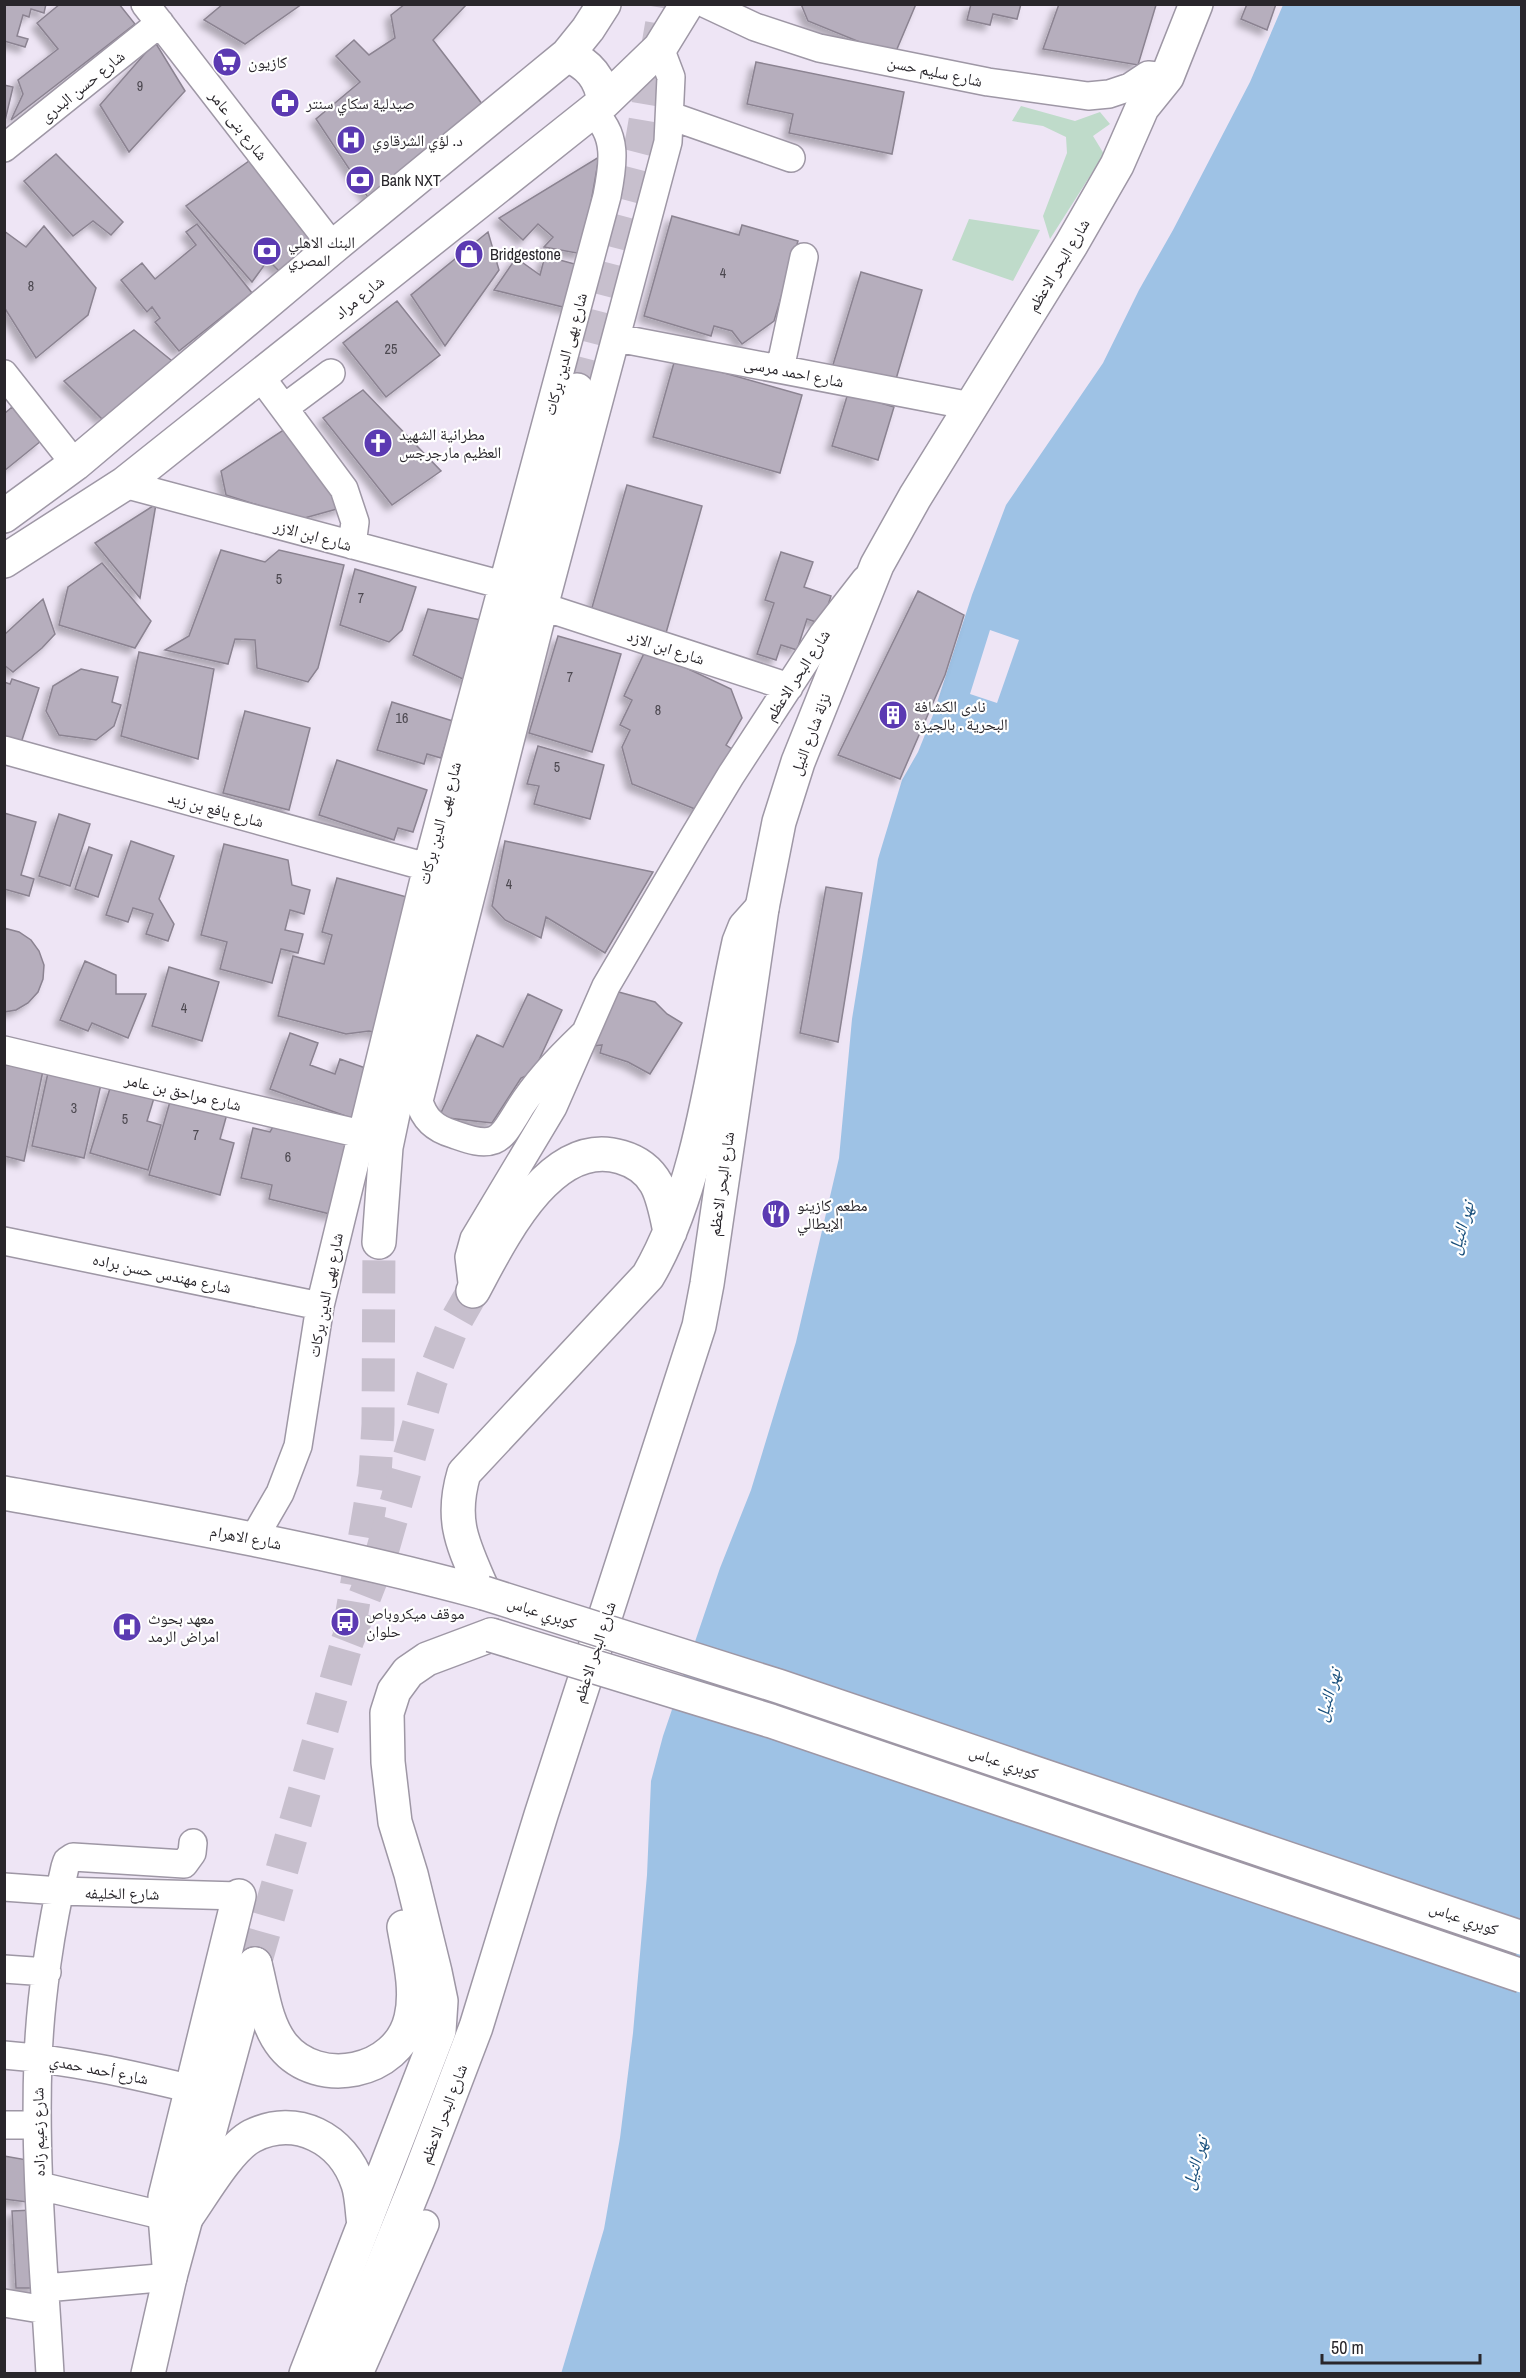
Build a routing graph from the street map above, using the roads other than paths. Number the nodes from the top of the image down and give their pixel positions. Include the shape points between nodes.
1 (604, 4) edge
2 (687, 4) edge
3 (706, 4) edge
4 (1196, 4) edge
5 (152, 14) edge
6 (660, 48) junction
7 (567, 55) junction
8 (1167, 77) junction
9 (597, 107) junction
10 (671, 116) junction
11 (4, 148) edge
12 (791, 158) dead end
13 (333, 246) junction
14 (804, 257) dead end
15 (617, 338) junction
16 (780, 369) junction
17 (331, 373) dead end
18 (4, 374) edge
19 (260, 376) junction
20 (577, 390) tunnel mouth
21 (970, 406) junction
22 (284, 408) junction
23 (75, 464) junction
24 (124, 484) junction
25 (4, 516) edge
26 (352, 545) junction
27 (4, 561) edge
28 (877, 566) junction
29 (503, 585) junction
30 (544, 607) junction
31 (492, 674) junction
32 (789, 687) junction
33 (4, 750) edge
34 (427, 867) junction
35 (762, 908) junction
36 (583, 1035) junction
37 (4, 1050) edge
38 (361, 1134) junction
39 (670, 1232) junction
40 (4, 1240) edge
41 (379, 1242) tunnel mouth
42 (473, 1291) joint
43 (320, 1306) junction
44 (4, 1492) edge
45 (254, 1538) junction
46 (484, 1593) junction
47 (395, 1822) junction
48 (193, 1843) dead end
49 (4, 1887) edge
50 (60, 1891) junction
51 (239, 1896) joint
52 (1521, 1938) edge
53 (4, 1969) edge
54 (47, 1972) junction
55 (1521, 1976) edge
56 (4, 2055) edge
57 (38, 2058) junction
58 (192, 2089) junction
59 (4, 2125) edge
60 (37, 2125) junction
61 (40, 2186) junction
62 (176, 2215) junction
63 (425, 2224) dead end
64 (364, 2227) junction
65 (170, 2277) junction
66 (45, 2299) junction
67 (4, 2303) edge
68 (50, 2373) edge
69 (148, 2373) edge
70 (306, 2373) edge
71 (339, 2373) edge
72 (359, 2373) edge

1 - 7 main road
2 - 6 main road, شارع مراد
3 - 8 street, شارع سليم حسن via 755,27 819,48 988,82 1088,96 1130,87 1148,75
4 - 8 main road, شارع البحر الاعظم
5 - 11 street, شارع حسن البدرى
5 - 13 street, شارع بنى عامر
6 - 9 main road, شارع مراد
6 - 10 street via 671,77
7 - 9 main road via 579,60 597,77 602,89
7 - 13 main road
8 - 21 main road, شارع البحر الاعظم via 1142,108 1117,165 1071,245
9 - 19 main road, شارع مراد
9 - 29 street, شارع بهى الدين بركات via 611,143 609,185
10 - 12 street
10 - 15 street via 662,168
13 - 23 main road
14 - 16 street
15 - 16 street, شارع احمد مرسى
15 - 30 street
16 - 21 street, شارع احمد مرسى
17 - 22 street
18 - 23 street
19 - 22 street
19 - 24 main road, شارع مراد
20 - 31 main road, شارع بهى الدين بركات
21 - 28 main road, شارع البحر الاعظم
22 - 26 street via 345,489 355,522
23 - 25 main road
24 - 26 street, شارع ابن الازر
24 - 27 main road, شارع مراد
26 - 29 street, شارع ابن الازر
28 - 32 street, شارع البحر الاعظم via 823,634
28 - 35 main road, نزلة شارع النيل via 798,762 779,822
29 - 31 street, شارع بهى الدين بركات
30 - 32 street, شارع ابن الازد
30 - 36 street via 419,1101 421,1108 429,1122 446,1132 477,1141 493,1140 506,1130 540,1079
31 - 34 street, شارع بهى الدين بركات
31 - 41 main road, شارع بهى الدين بركات via 394,1104 386,1147
32 - 36 street, شارع البحر الاعظم via 731,775 629,946
33 - 34 street, شارع يافع بن زيد
34 - 38 street, شارع بهى الدين بركات
35 - 39 main road via 745,927 739,942 699,1144
35 - 71 main road, شارع البحر الاعظم via 699,1326 476,2026
36 - 42 street, شارع البحر الاعظم via 553,1107 474,1239 469,1257
37 - 38 street, شارع مراحق بن عامر
38 - 43 street, شارع بهى الدين بركات
39 - 42 main road via 664,1198 651,1173 632,1160 607,1152 580,1157 551,1174 526,1202
39 - 46 main road via 648,1276 464,1473 458,1495 458,1521
40 - 43 street, شارع مهندس حسن براده
43 - 45 street, شارع بهى الدين بركات via 298,1446 280,1493
44 - 45 main road, شارع الاهرام
45 - 46 main road, شارع الاهرام via 402,1570
46 - 52 main road, كوبري عباس, bridge via 790,1690
47 - 55 main road, bridge via 387,1713 394,1691 408,1672 427,1659 490,1635 771,1721
47 - 62 main road via 398,1885 414,1993 411,2019 399,2043 380,2061 355,2071 328,2072 303,2063 283,2046 270,2023 255,1964
47 - 64 main road via 435,1972 441,2001 439,2031
48 - 50 street, شارع زعيم زاده via 189,1860 177,1865 73,1857 65,1867
49 - 50 street, شارع الخليفه
50 - 51 street, شارع الخليفه
50 - 54 street, شارع زعيم زاده
51 - 58 main road
53 - 54 street
54 - 57 street, شارع زعيم زاده
56 - 57 street, شارع أحمد حمدي
57 - 58 street, شارع أحمد حمدي
57 - 60 street, شارع زعيم زاده
58 - 62 main road via 165,2197
59 - 60 street
60 - 61 street, شارع زعيم زاده
61 - 62 street
61 - 66 street, شارع زعيم زاده
62 - 64 main road via 250,2137 283,2127 316,2133 344,2154 358,2184
62 - 65 main road
63 - 72 street
64 - 70 main road
65 - 66 street
65 - 69 main road
66 - 67 street
66 - 68 street, شارع زعيم زاده

